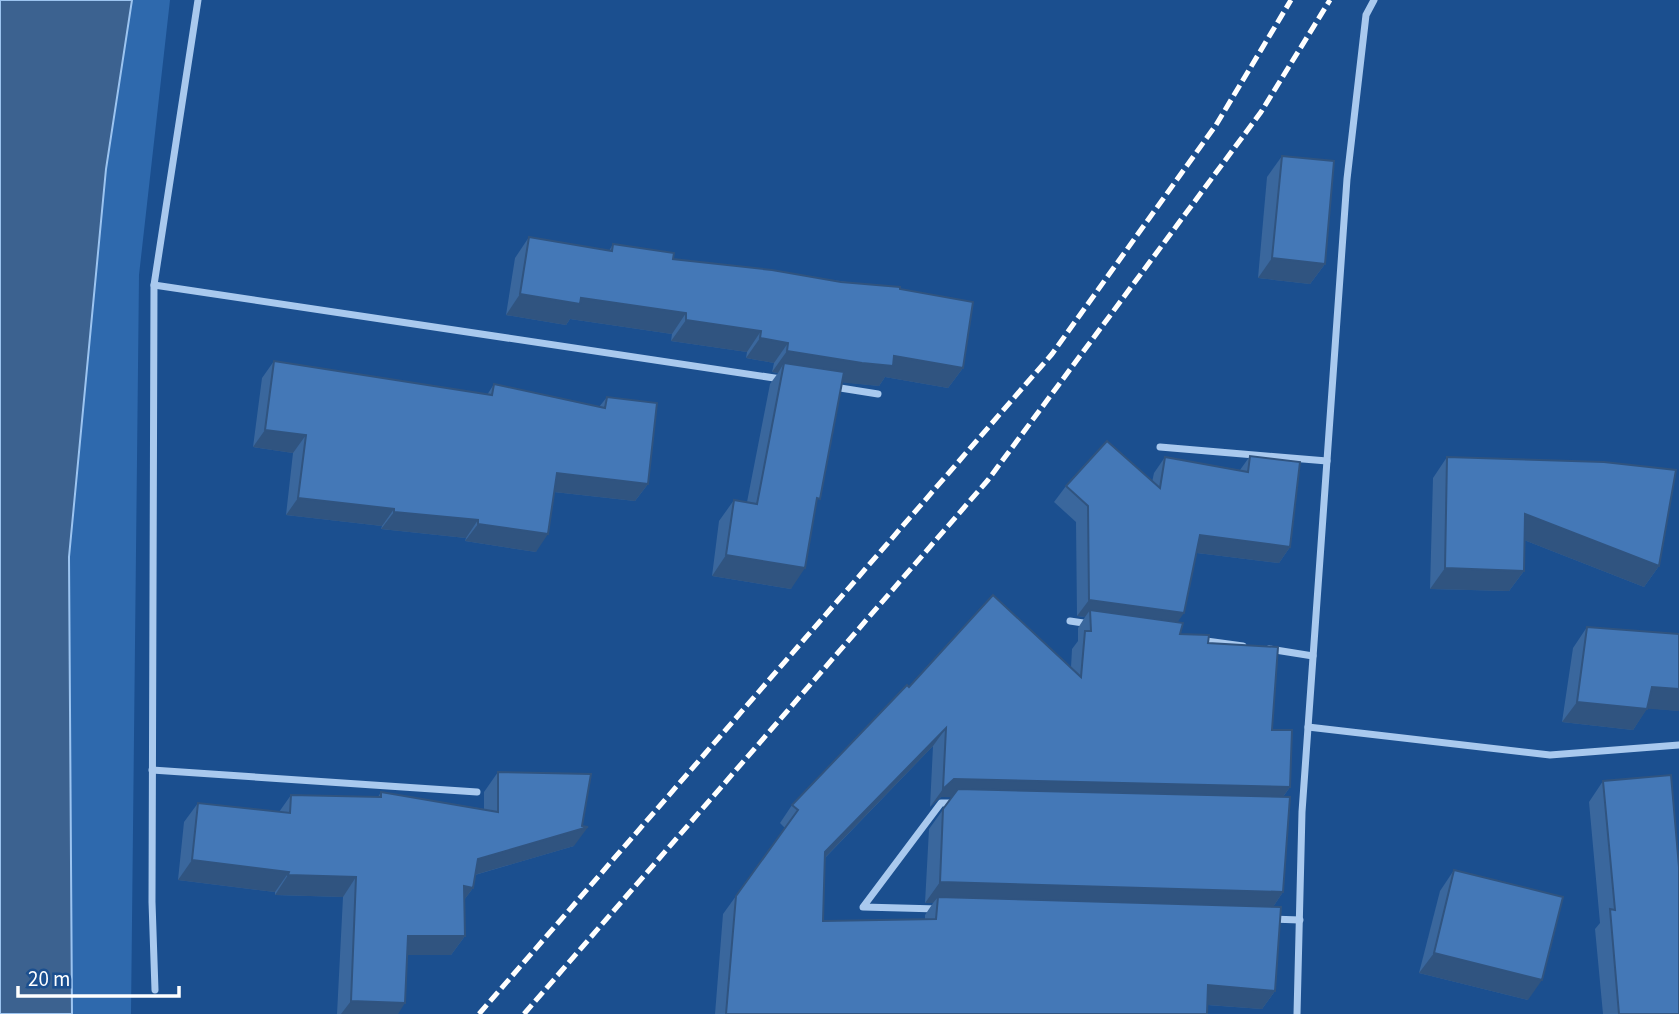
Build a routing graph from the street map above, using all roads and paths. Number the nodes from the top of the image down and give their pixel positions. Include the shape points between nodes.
1 (198, 0) edge
2 (1374, 0) edge
3 (154, 285) junction
4 (796, 381) edge
5 (824, 385) edge
6 (878, 394) dead end
7 (1160, 447) dead end
8 (1328, 461) junction
9 (1070, 621) dead end
10 (1097, 625) edge
11 (1192, 638) edge
12 (1245, 646) edge
13 (1259, 648) edge
14 (1313, 656) junction
15 (1308, 727) junction
16 (1679, 745) edge
17 (152, 770) junction
18 (477, 792) dead end
19 (968, 803) edge
20 (1288, 811) edge
21 (1302, 812) junction
22 (945, 910) edge
23 (1259, 919) edge
24 (1300, 920) junction
25 (155, 990) dead end
26 (1297, 1014) edge

1 - 3 street
2 - 8 street via 1366,15 1348,179
3 - 4 street
3 - 17 street
5 - 6 street
7 - 8 street
8 - 14 street
9 - 10 street
11 - 12 street
13 - 14 street
14 - 15 street
15 - 16 street via 1550,755
15 - 21 street
17 - 18 street
17 - 25 street
19 - 22 street via 941,803 863,907
20 - 21 street
21 - 24 street
23 - 24 street
24 - 26 street

